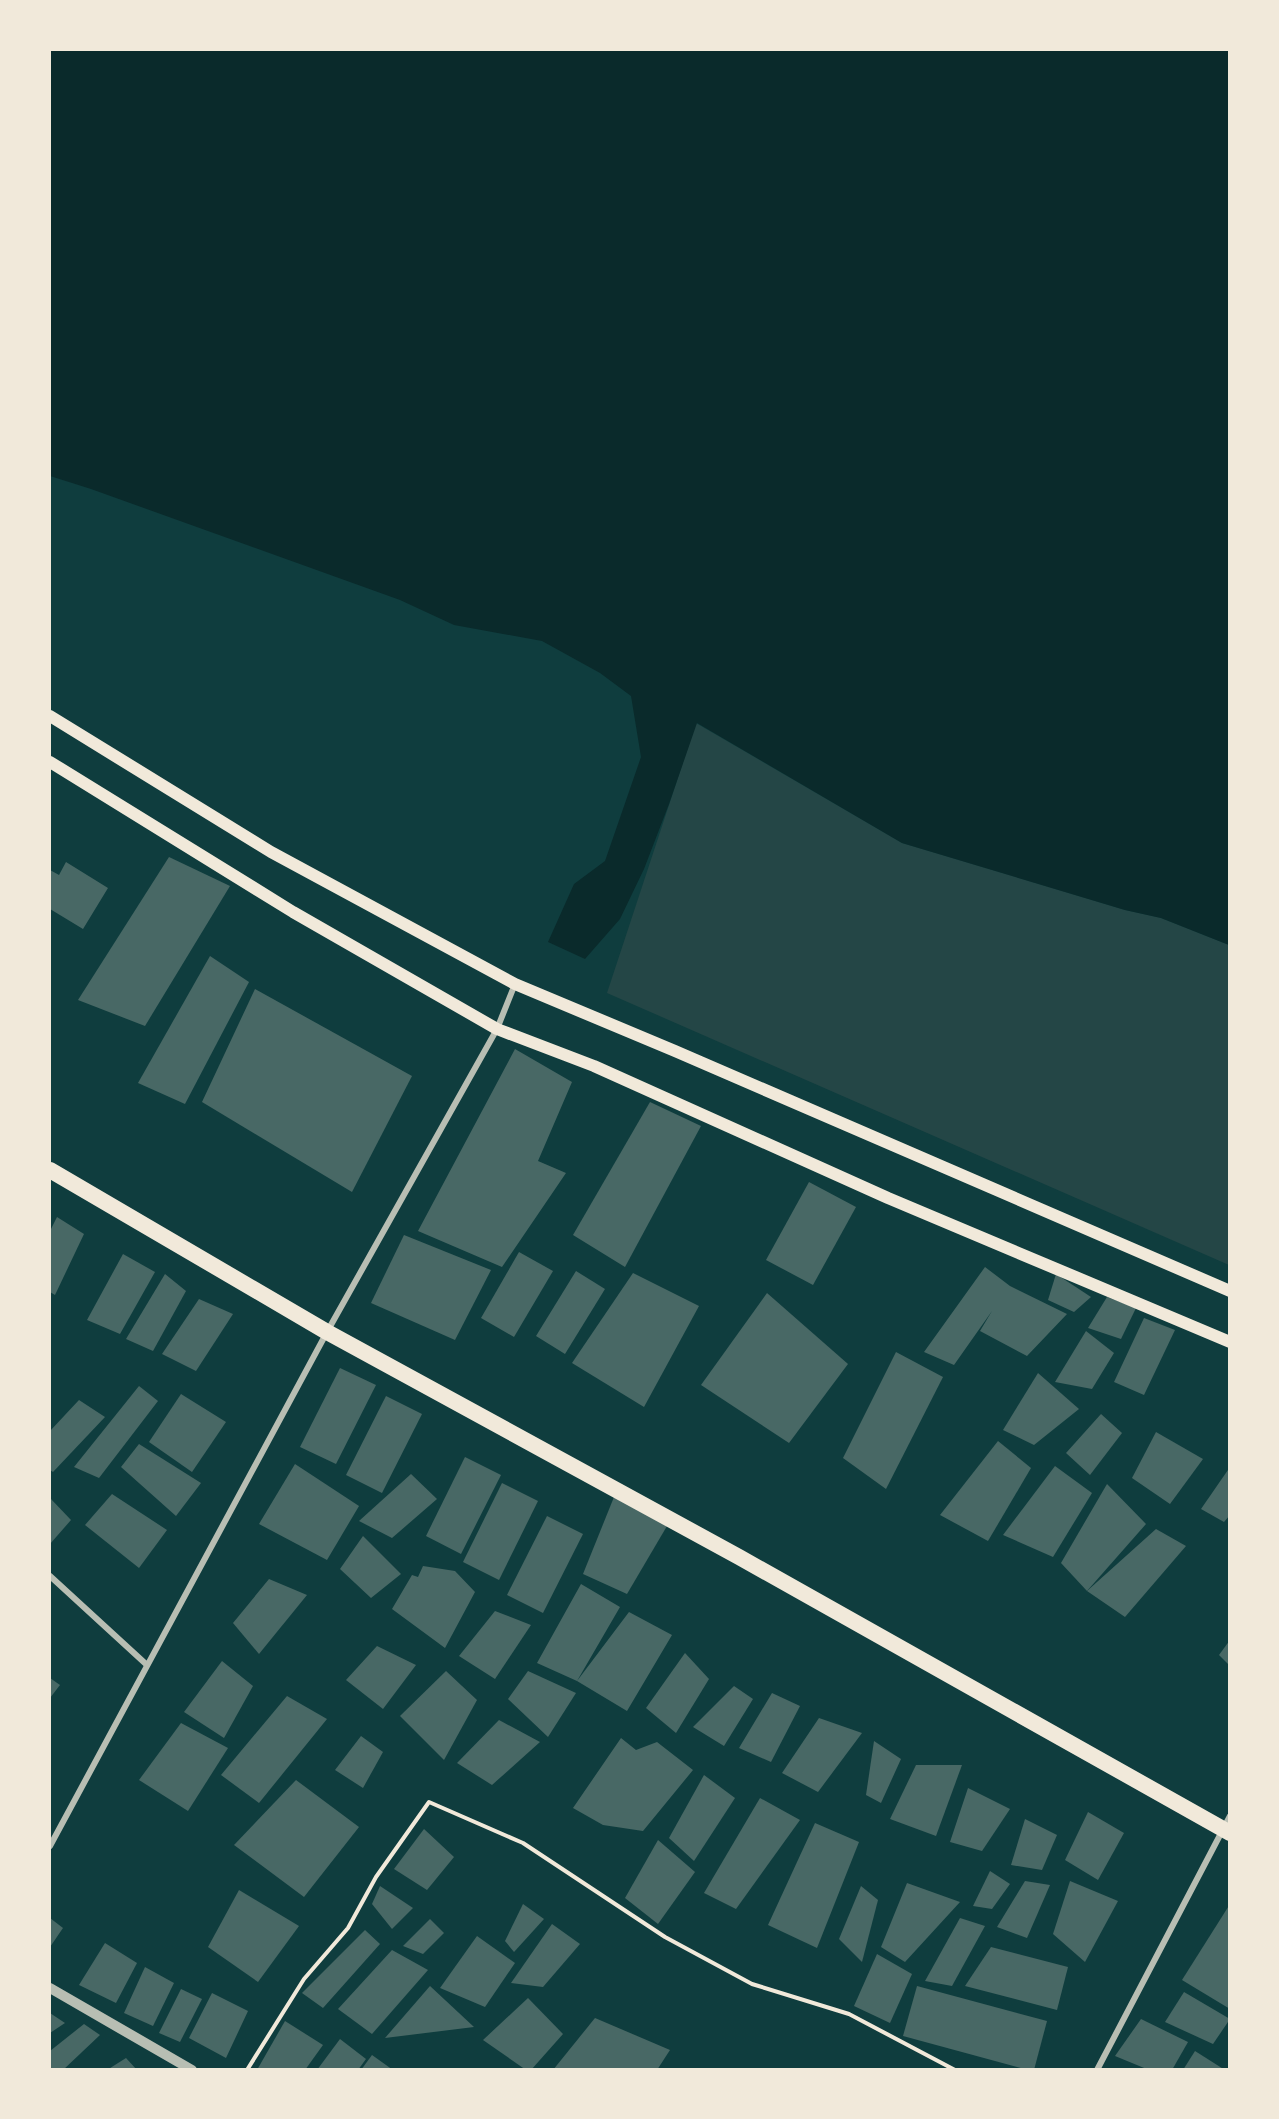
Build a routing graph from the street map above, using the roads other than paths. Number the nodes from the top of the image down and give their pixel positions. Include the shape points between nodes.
1 (50, 716) edge
2 (50, 762) edge
3 (515, 984) junction
4 (497, 1029) junction
5 (50, 1170) edge
6 (1230, 1291) edge
7 (327, 1332) junction
8 (1230, 1342) edge
9 (50, 1576) edge
10 (147, 1665) junction
11 (1227, 1826) edge
12 (50, 1846) edge
13 (50, 1988) edge
14 (192, 2070) edge
15 (1097, 2070) edge

1 - 3 main road via 271,852
2 - 4 main road via 293,912
3 - 4 street
3 - 6 main road
4 - 7 street
4 - 8 main road via 594,1066 888,1198
5 - 7 highway
7 - 10 street
7 - 11 highway
9 - 10 street
10 - 12 street
11 - 15 street
13 - 14 street

